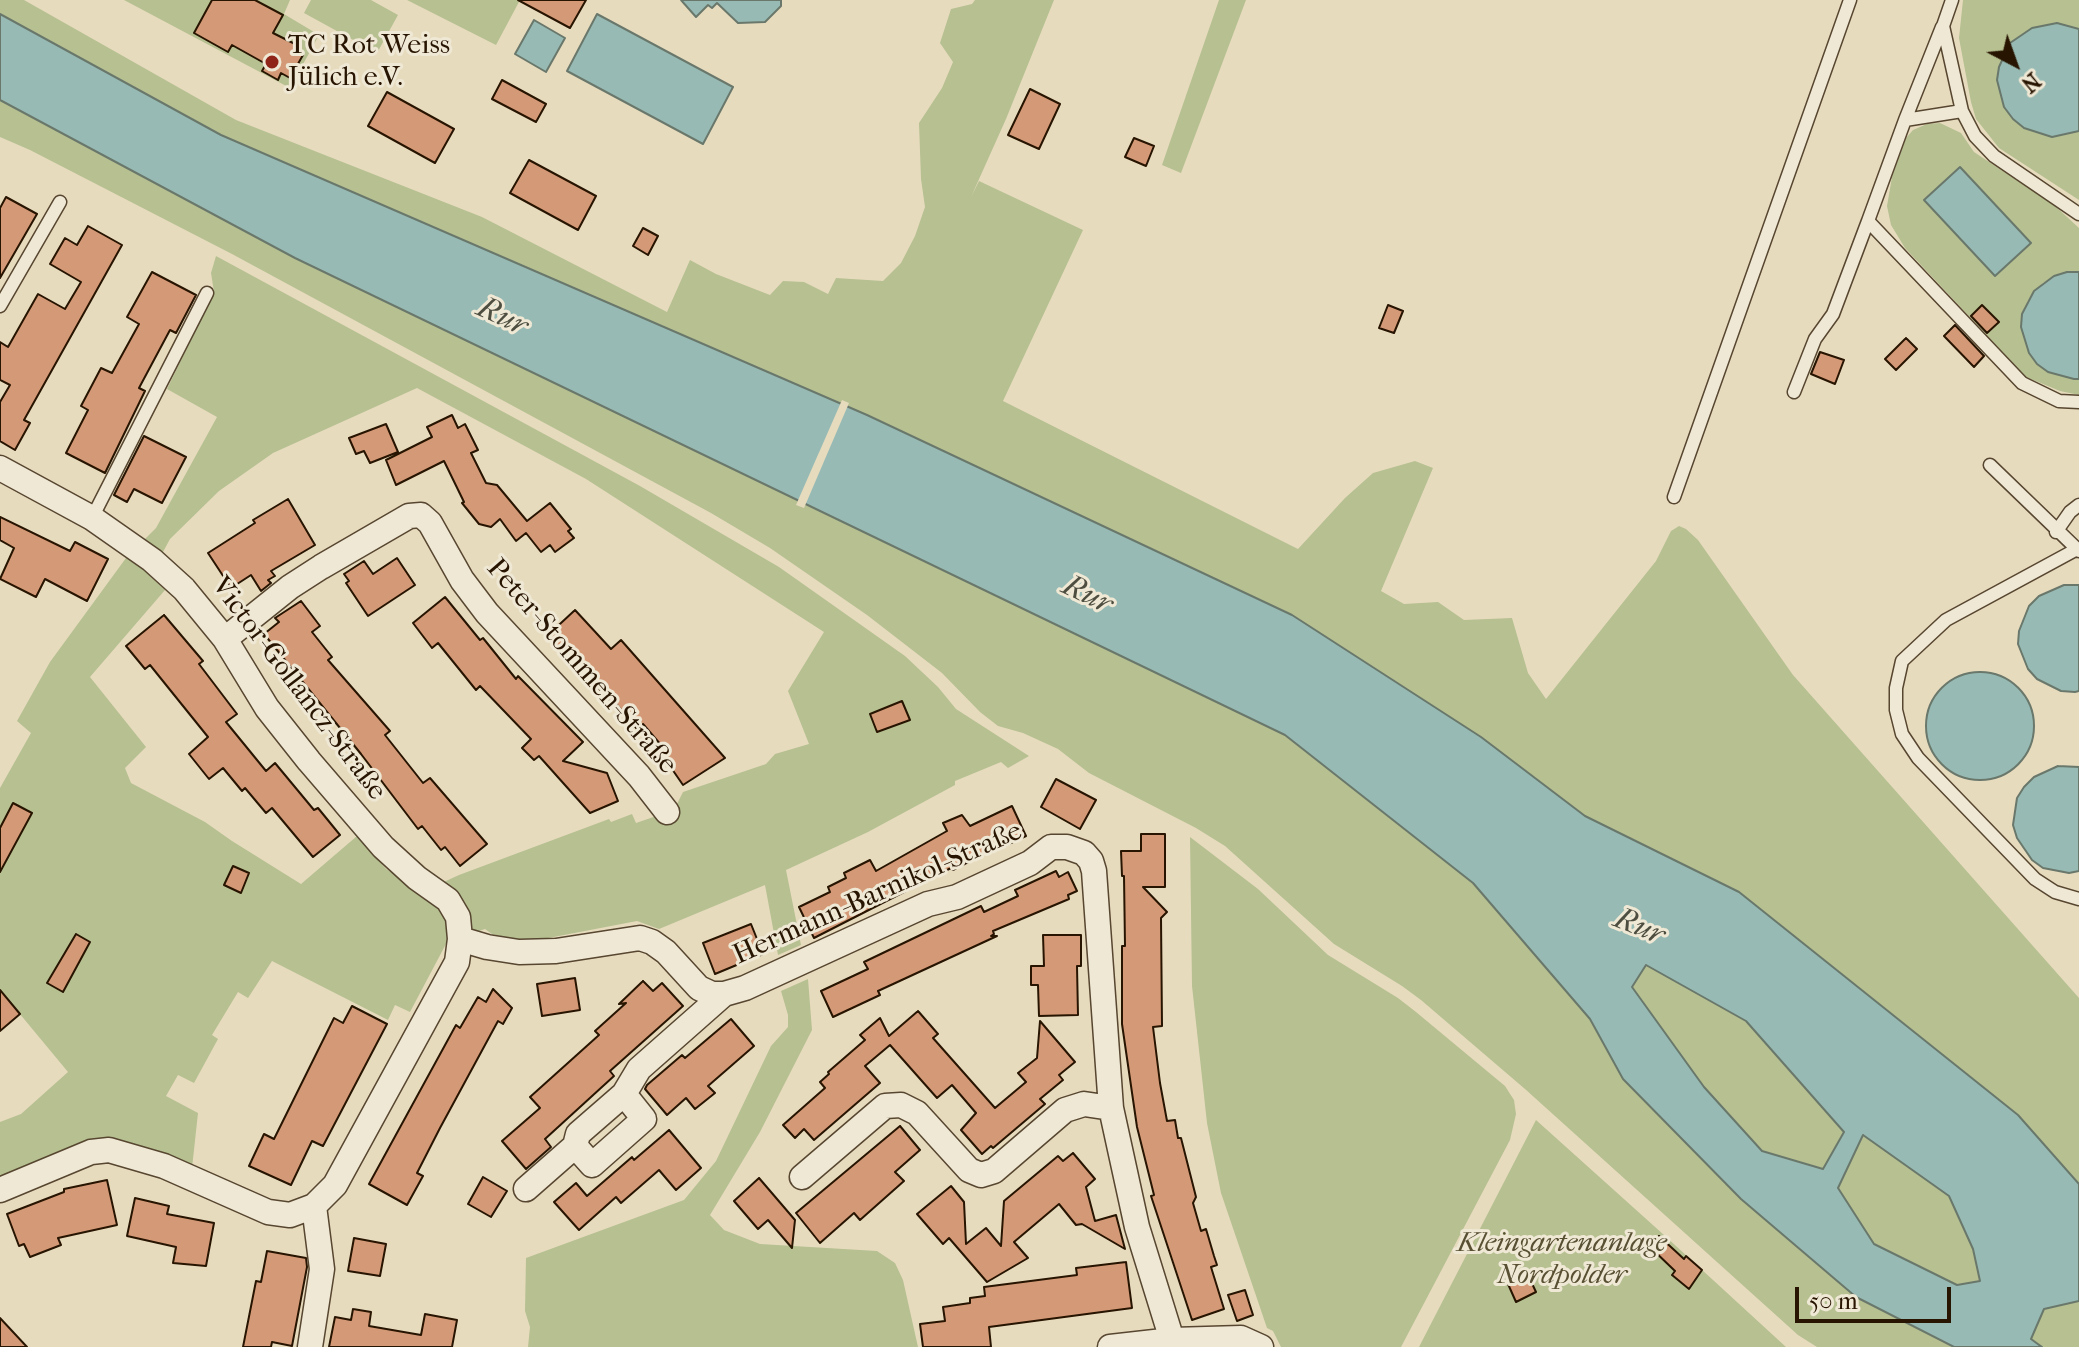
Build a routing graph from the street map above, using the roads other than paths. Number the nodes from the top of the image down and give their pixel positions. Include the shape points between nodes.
1 (1850, 0) edge
2 (1952, 0) edge
3 (1943, 26) junction
4 (1962, 111) junction
5 (1905, 120) junction
6 (60, 202) dead end
7 (2079, 214) edge
8 (1868, 221) junction
9 (207, 293) dead end
10 (0, 306) edge
11 (1794, 392) dead end
12 (2079, 402) edge
13 (1990, 465) dead end
14 (0, 468) edge
15 (1674, 497) dead end
16 (2079, 505) edge
17 (92, 518) junction
18 (2056, 532) junction
19 (2078, 550) edge
20 (225, 639) junction
21 (667, 812) dead end
22 (2079, 899) edge
23 (460, 939) junction
24 (724, 994) junction
25 (1111, 1108) junction
26 (802, 1177) dead end
27 (526, 1189) dead end
28 (0, 1190) edge
29 (314, 1206) junction
30 (1172, 1340) junction
31 (310, 1347) edge
32 (1110, 1347) edge
33 (1261, 1347) edge

1 - 15 lane
2 - 3 lane
3 - 4 lane
3 - 5 lane
4 - 5 lane
4 - 7 lane via 1994,156
5 - 8 lane
6 - 10 lane
8 - 11 lane via 1833,314 1815,339
8 - 12 lane via 2022,383 2059,401
9 - 17 lane
13 - 18 lane
14 - 17 street, Victor-Gollancz-Straße
16 - 18 lane
17 - 20 street, Victor-Gollancz-Straße via 184,589
18 - 19 lane
19 - 22 lane via 1946,620 1902,661 1896,710 1902,734 1918,758 2035,879
20 - 21 street, Peter-Stommen-Straße via 321,567 409,516 421,515 487,613
20 - 23 street, Victor-Gollancz-Straße via 267,708 309,761 383,847 448,900 458,917
23 - 24 street, Hermann-Barnikol-Straße via 519,952 640,938 666,952 699,988
23 - 29 street via 457,962 335,1185
24 - 25 street, Hermann-Barnikol-Straße via 928,904 957,897 1030,863 1051,847 1067,847 1084,853 1094,871
24 - 27 street via 639,1069 624,1094
25 - 26 street via 1084,1104 1065,1110 994,1171 981,1175 969,1170 917,1113 901,1105 885,1106
25 - 30 street, Hermann-Barnikol-Straße via 1137,1227
28 - 29 street via 91,1152 109,1150 164,1166 268,1212 290,1215
29 - 31 street via 322,1269
30 - 32 street
30 - 33 street via 1241,1338

